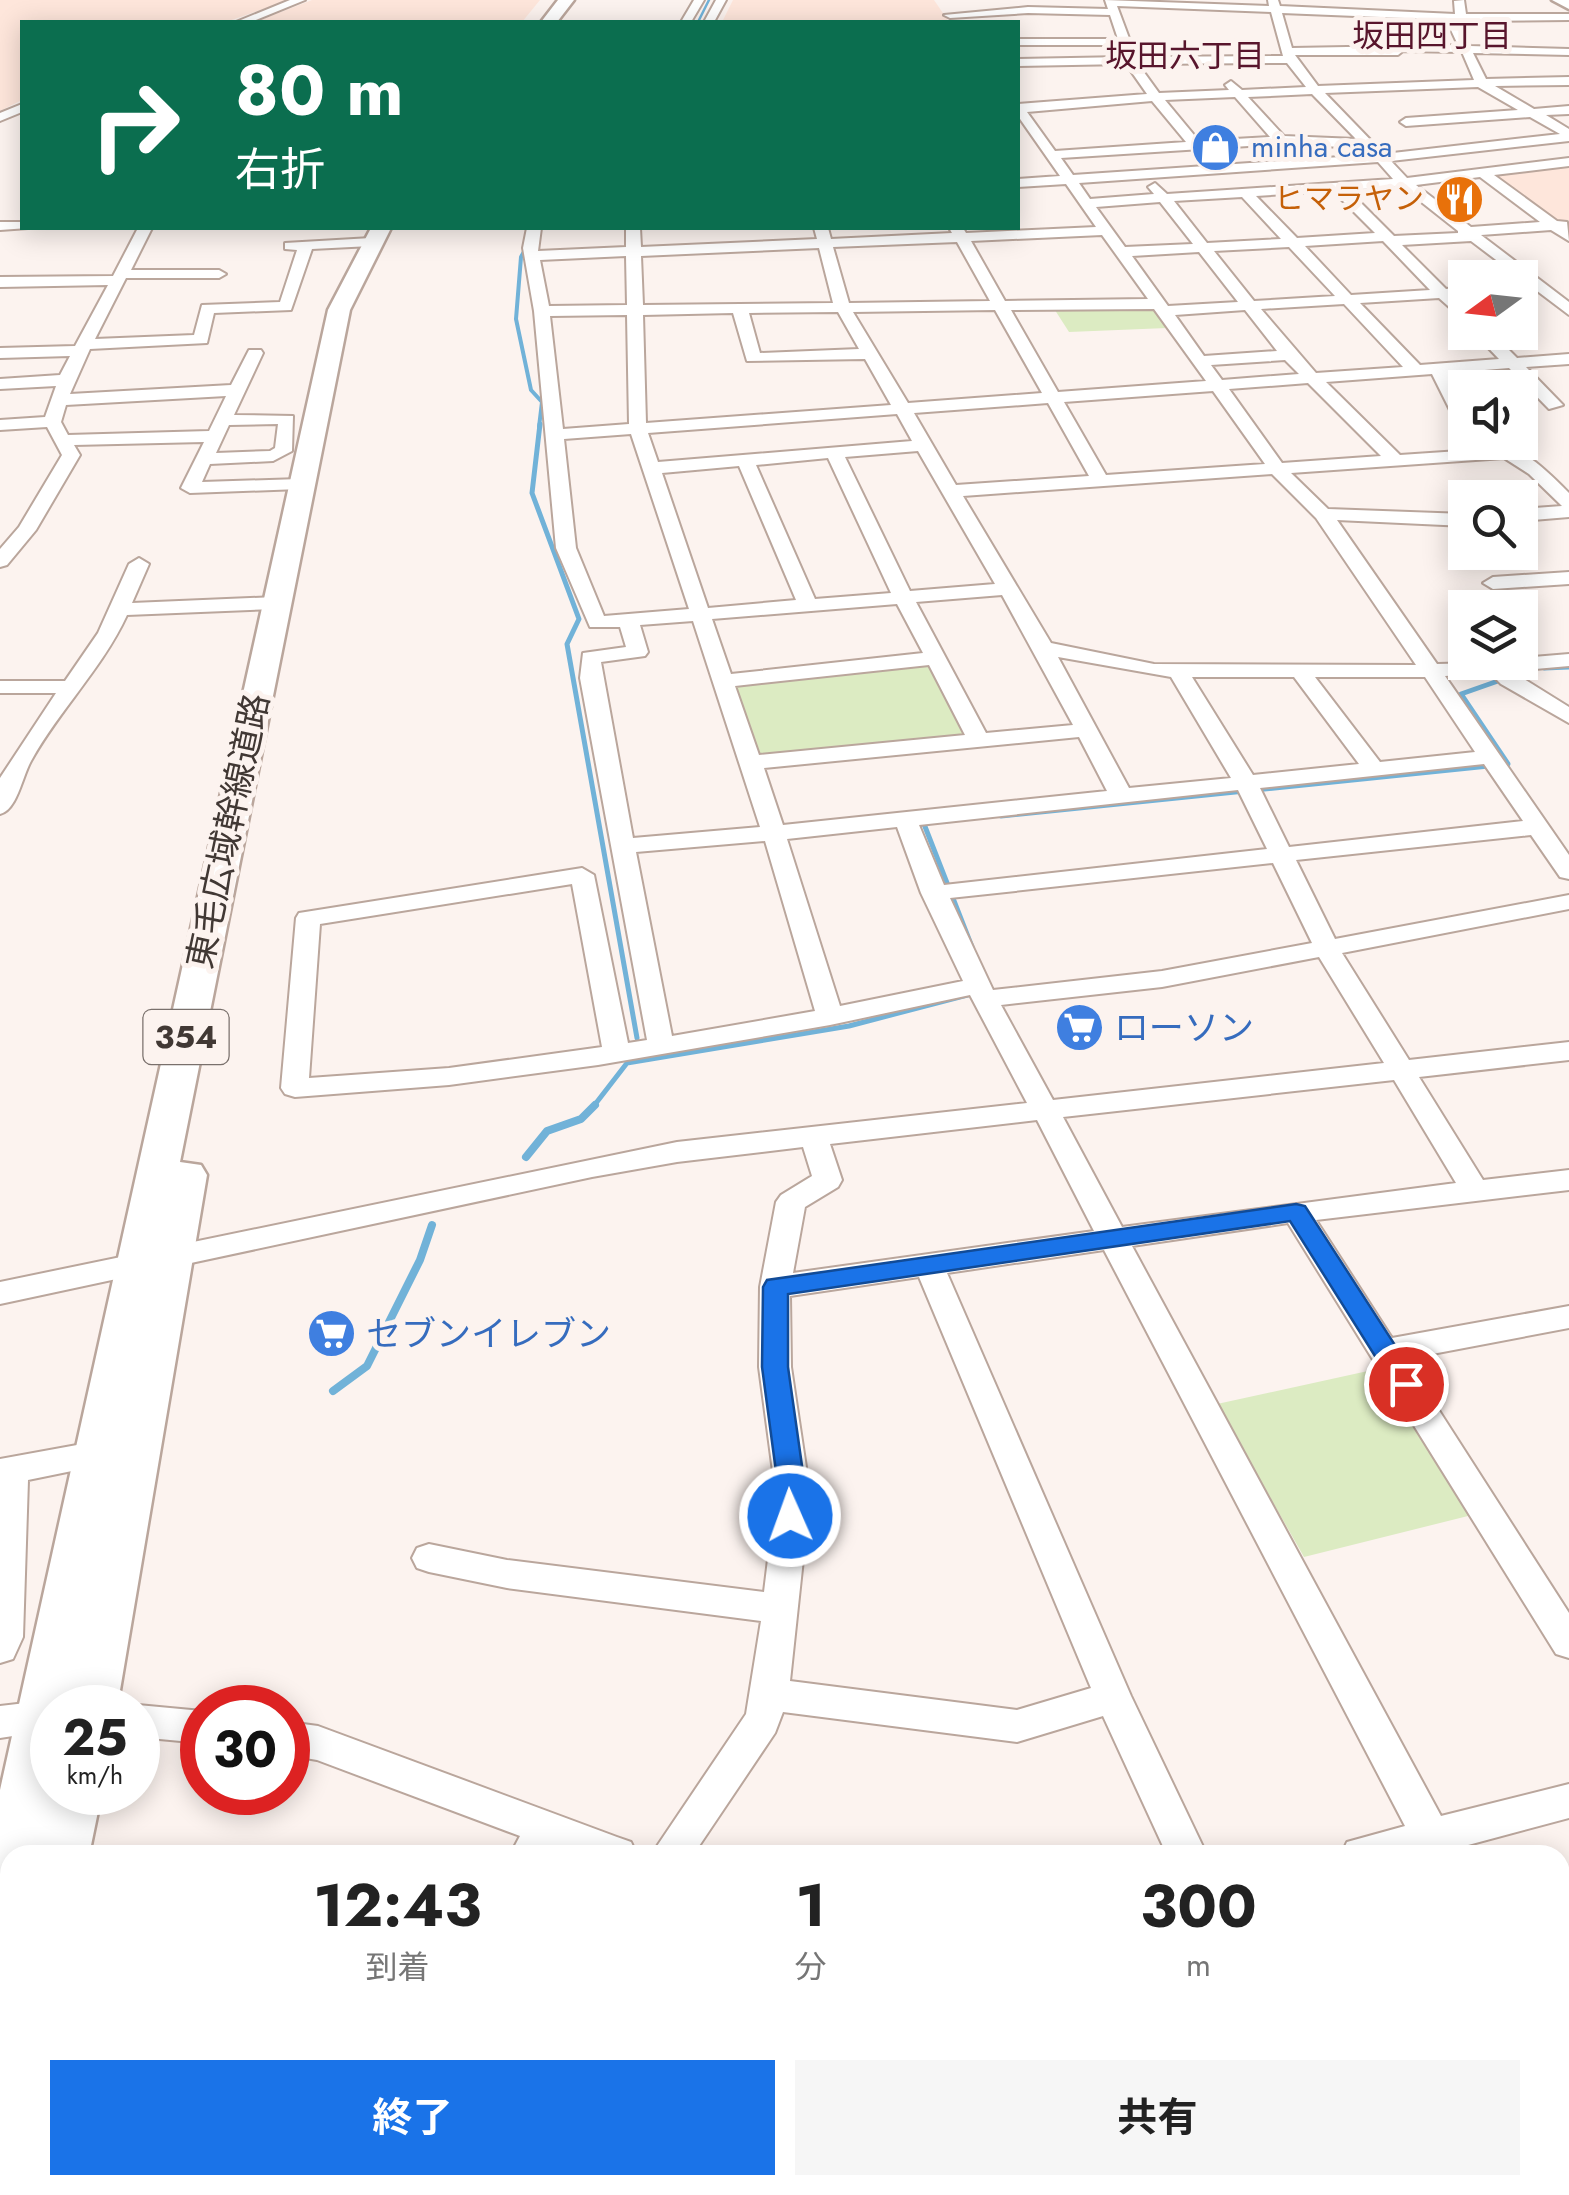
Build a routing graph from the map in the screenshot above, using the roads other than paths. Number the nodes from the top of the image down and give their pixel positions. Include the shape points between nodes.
1 (300, 0) edge
2 (554, 0) edge
3 (566, 0) edge
4 (939, 0) edge
5 (1398, 0) edge
6 (1458, 0) edge
7 (1559, 0) edge
8 (697, 4) edge
9 (719, 4) edge
10 (1275, 5) edge
11 (1569, 5) edge
12 (1113, 9) edge
13 (1509, 9) dead end
14 (1400, 15) junction
15 (1461, 17) junction
16 (1569, 18) edge
17 (953, 19) edge
18 (247, 20) edge
19 (539, 20) edge
20 (551, 20) edge
21 (1135, 20) dead end
22 (1529, 20) junction
23 (1262, 24) dead end
24 (1280, 24) junction
25 (1025, 30) edge
26 (1124, 42) junction
27 (1144, 42) dead end
28 (1264, 44) dead end
29 (1467, 49) junction
30 (1399, 50) junction
31 (1534, 50) junction
32 (1287, 51) junction
33 (1569, 52) edge
34 (1214, 59) junction
35 (1129, 60) junction
36 (1020, 62) edge
37 (1228, 80) junction
38 (1159, 81) dead end
39 (1176, 81) dead end
40 (1142, 82) junction
41 (1568, 82) edge
42 (1482, 84) junction
43 (1401, 85) junction
44 (1315, 90) junction
45 (1238, 93) junction
46 (1156, 97) junction
47 (1569, 110) edge
48 (1020, 112) edge
49 (1020, 113) edge
50 (1530, 114) junction
51 (1406, 122) junction
52 (1569, 136) edge
53 (1040, 139) junction
54 (1020, 140) edge
55 (1280, 140) junction
56 (1370, 144) junction
57 (1196, 146) junction
58 (1124, 153) junction
59 (1418, 154) junction
60 (1052, 155) junction
61 (1383, 158) junction
62 (1569, 162) edge
63 (1483, 172) junction
64 (1141, 177) junction
65 (1071, 180) junction
66 (1404, 182) junction
67 (1020, 183) edge
68 (1336, 186) junction
69 (1246, 193) junction
70 (1164, 198) junction
71 (1088, 203) junction
72 (1561, 225) edge
73 (144, 230) edge
74 (532, 230) edge
75 (633, 230) edge
76 (1106, 231) junction
77 (383, 232) edge
78 (959, 232) edge
79 (1467, 234) junction
80 (823, 236) edge
81 (1569, 237) edge
82 (1388, 239) junction
83 (1291, 242) junction
84 (1201, 247) junction
85 (633, 252) junction
86 (1122, 252) junction
87 (531, 256) junction
88 (220, 274) dead end
89 (120, 277) junction
90 (0, 282) edge
91 (1569, 286) edge
92 (1539, 288) junction
93 (1443, 293) junction
94 (1448, 293) edge
95 (1448, 298) edge
96 (1346, 300) junction
97 (999, 304) junction
98 (842, 306) junction
99 (1247, 306) junction
100 (739, 307) junction
101 (1160, 307) junction
102 (636, 310) junction
103 (1569, 310) edge
104 (542, 311) junction
105 (82, 347) junction
106 (1498, 350) edge
107 (0, 353) edge
108 (255, 353) dead end
109 (868, 354) junction
110 (1289, 355) junction
111 (1569, 359) edge
112 (1199, 361) junction
113 (1511, 364) junction
114 (1438, 369) junction
115 (1415, 370) junction
116 (1310, 377) junction
117 (66, 380) junction
118 (0, 384) edge
119 (1216, 384) junction
120 (1448, 388) edge
121 (240, 390) junction
122 (1051, 397) junction
123 (60, 400) junction
124 (1554, 405) edge
125 (901, 407) junction
126 (52, 422) junction
127 (0, 424) edge
128 (220, 428) junction
129 (638, 428) junction
130 (554, 434) junction
131 (64, 440) junction
132 (924, 444) junction
133 (834, 452) junction
134 (1448, 454) edge
135 (204, 459) junction
136 (746, 460) junction
137 (1395, 460) junction
138 (1518, 460) edge
139 (652, 468) junction
140 (1278, 470) junction
141 (1100, 480) junction
142 (300, 484) junction
143 (950, 491) junction
144 (1569, 503) edge
145 (1569, 512) edge
146 (1323, 514) junction
147 (1538, 515) edge
148 (1448, 519) edge
149 (0, 560) edge
150 (139, 564) dead end
151 (1569, 578) edge
152 (1493, 583) dead end
153 (1006, 589) junction
154 (904, 599) junction
155 (275, 603) junction
156 (809, 606) junction
157 (122, 610) junction
158 (700, 617) junction
159 (629, 623) junction
160 (1043, 648) junction
161 (937, 658) junction
162 (1569, 660) edge
163 (1538, 663) edge
164 (1448, 669) edge
165 (1299, 670) junction
166 (1430, 670) junction
167 (1178, 671) junction
168 (1508, 680) edge
169 (721, 681) junction
170 (0, 687) edge
171 (70, 687) junction
172 (1569, 716) edge
173 (1085, 730) junction
174 (979, 740) junction
175 (1489, 757) junction
176 (751, 763) junction
177 (1374, 769) junction
178 (1246, 782) junction
179 (1121, 795) junction
180 (1, 800) edge
181 (905, 818) junction
182 (1536, 827) junction
183 (774, 832) junction
184 (622, 846) junction
185 (1285, 856) junction
186 (1569, 872) edge
187 (933, 894) junction
188 (1569, 902) edge
189 (1327, 949) junction
190 (979, 993) junction
191 (830, 1018) junction
192 (661, 1046) junction
193 (616, 1052) junction
194 (1569, 1052) edge
195 (1401, 1070) junction
196 (1045, 1110) junction
197 (813, 1136) junction
198 (1569, 1180) edge
199 (1475, 1190) junction
200 (1296, 1212) junction
201 (1110, 1238) junction
202 (154, 1265) junction
203 (929, 1266) junction
204 (776, 1287) junction
205 (0, 1293) edge
206 (1567, 1320) edge
207 (1386, 1351) junction
208 (99, 1454) junction
209 (6, 1471) edge
210 (429, 1558) dead end
211 (778, 1609) junction
212 (1569, 1643) edge
213 (0, 1648) edge
214 (49, 1685) edge
215 (93, 1685) edge
216 (770, 1694) junction
217 (1114, 1697) junction
218 (30, 1718) edge
219 (0, 1722) edge
220 (310, 1742) edge
221 (30, 1776) edge
222 (1569, 1800) edge
223 (69, 1815) edge
224 (538, 1842) edge
225 (16, 1845) edge
226 (63, 1845) edge
227 (678, 1845) edge
228 (1182, 1845) edge
229 (1435, 1845) edge
230 (1439, 1845) edge

1 - 18 street
2 - 19 highway
3 - 20 highway
4 - 17 street
5 - 14 street
6 - 15 street
7 - 11 main road
8 - 9 street
10 - 12 street
10 - 14 street
10 - 24 street
12 - 17 street
12 - 21 street
12 - 26 street
13 - 22 street
14 - 15 street
14 - 30 street
15 - 22 street
15 - 29 street via 1457,30
16 - 22 street
22 - 31 street
23 - 24 street
24 - 32 street
25 - 26 street
26 - 27 street
26 - 35 street
28 - 32 street
29 - 30 street
29 - 31 street
29 - 42 street
30 - 32 street
30 - 43 street
31 - 33 street
31 - 41 street
32 - 34 street
32 - 44 street
34 - 35 street
34 - 37 street
35 - 36 street
35 - 40 street
37 - 39 street
37 - 45 street
38 - 40 street
40 - 46 street
41 - 42 street
42 - 43 street
42 - 50 street
43 - 44 street
43 - 51 street
44 - 45 street
44 - 56 street
45 - 46 street
45 - 55 street
46 - 48 street
46 - 57 street
47 - 50 street
49 - 53 street
50 - 51 street
50 - 52 street
51 - 59 street
52 - 59 street
53 - 54 street
53 - 60 street
55 - 56 street
55 - 57 street
56 - 61 street
57 - 58 street
58 - 60 street
58 - 64 street
59 - 61 street
60 - 65 street
61 - 64 street
61 - 66 street
62 - 63 street
63 - 66 street
63 - 72 street
64 - 65 street
64 - 70 street
65 - 67 street
65 - 71 street
66 - 68 street
66 - 79 street
68 - 69 street
68 - 82 street
69 - 70 street
69 - 83 street
70 - 71 street
70 - 84 street
71 - 76 street
72 - 79 street
72 - 81 street
73 - 89 street
74 - 87 street
75 - 85 street
76 - 78 street
76 - 86 street
77 - 105 street via 298,245 286,307 207,308 201,340
77 - 142 highway, 東毛広域幹線道路 / 354 via 339,310
77 - 202 highway, 東毛広域幹線道路 / 354 via 343,361
78 - 80 street
78 - 97 street
79 - 82 street
79 - 92 street
80 - 85 street
80 - 98 street
82 - 83 street
82 - 93 street
83 - 84 street
83 - 96 street
84 - 86 street
84 - 99 street
85 - 87 street
85 - 102 street
86 - 101 street
87 - 104 street
88 - 89 street
89 - 90 street
89 - 105 street
91 - 92 street
92 - 103 street
93 - 94 street
93 - 95 street
93 - 96 street
96 - 99 street
96 - 115 street
97 - 98 street
97 - 101 street
97 - 122 street
98 - 100 street
98 - 109 street
99 - 101 street
99 - 110 street
100 - 102 street
100 - 109 street via 753,358
101 - 112 street
102 - 104 street
102 - 129 street
104 - 130 street
105 - 107 street
105 - 117 street
106 - 113 street
108 - 121 street
109 - 125 street
110 - 112 street
110 - 116 street
111 - 113 street
112 - 119 street
113 - 114 street
113 - 124 street
114 - 115 street
114 - 120 street
115 - 116 street
116 - 119 street
116 - 137 street
117 - 118 street
117 - 123 street
119 - 122 street
119 - 140 street
121 - 123 street
121 - 128 street
122 - 125 street
122 - 141 street
123 - 126 street
125 - 129 street
125 - 132 street
126 - 127 street
126 - 131 street
128 - 131 street
128 - 135 street
128 - 135 street via 287,420 283,451 273,456
129 - 130 street
129 - 139 street
130 - 159 street via 566,548 596,624
131 - 149 street via 71,456 28,530
132 - 133 street
132 - 143 street
133 - 136 street
133 - 154 street
134 - 137 street
135 - 142 street via 190,488
136 - 139 street
136 - 156 street
137 - 140 street
138 - 144 street
139 - 158 street
140 - 141 street
140 - 146 street
141 - 143 street
142 - 155 highway, 東毛広域幹線道路 / 354
143 - 153 street
145 - 147 street
146 - 148 street
146 - 166 street
150 - 157 street
151 - 152 street
153 - 154 street
153 - 160 street
154 - 156 street
154 - 161 street
155 - 157 street
155 - 202 highway, 東毛広域幹線道路 / 354
156 - 158 street
157 - 171 street
158 - 159 street
158 - 169 street
159 - 184 street via 638,652 590,657
160 - 167 street
160 - 173 street
161 - 169 street
161 - 174 street
162 - 163 street
164 - 166 street
165 - 166 street
165 - 167 street
165 - 177 street
166 - 175 street
167 - 178 street
168 - 172 street
169 - 176 street
170 - 171 street
171 - 180 street via 28,741
173 - 174 street
173 - 179 street
174 - 176 street
175 - 177 street
175 - 182 street
176 - 183 street
177 - 178 street
178 - 179 street
178 - 185 street
179 - 181 street
181 - 183 street
181 - 187 street
182 - 185 street
182 - 186 street
183 - 184 street
183 - 191 street
184 - 192 street
185 - 187 street
185 - 189 street
187 - 190 street
188 - 189 street
189 - 190 street via 1162,980
189 - 195 street
190 - 191 street
190 - 196 street
191 - 192 street
192 - 193 street
193 - 193 street via 470,1074 295,1088 308,918 582,875
194 - 195 street
195 - 196 street
195 - 199 street
196 - 197 street
196 - 201 street
197 - 202 street via 562,1172
197 - 204 street via 828,1180 792,1202
198 - 199 street
199 - 200 street
200 - 201 street
200 - 207 street
201 - 203 street
201 - 229 street
202 - 205 street
202 - 208 highway, 東毛広域幹線道路 / 354
202 - 215 highway, 東毛広域幹線道路 / 354
203 - 204 street
203 - 217 street
204 - 211 street via 775,1367 792,1494
206 - 207 street
207 - 212 street
208 - 209 street
208 - 214 highway, 東毛広域幹線道路 / 354
209 - 213 street via 6,1637
210 - 211 street
211 - 216 street
216 - 217 street via 1017,1726
216 - 227 street via 762,1721
217 - 228 street
218 - 219 street
220 - 224 street
221 - 225 highway, 東毛広域幹線道路 / 354
222 - 230 street
223 - 226 highway

